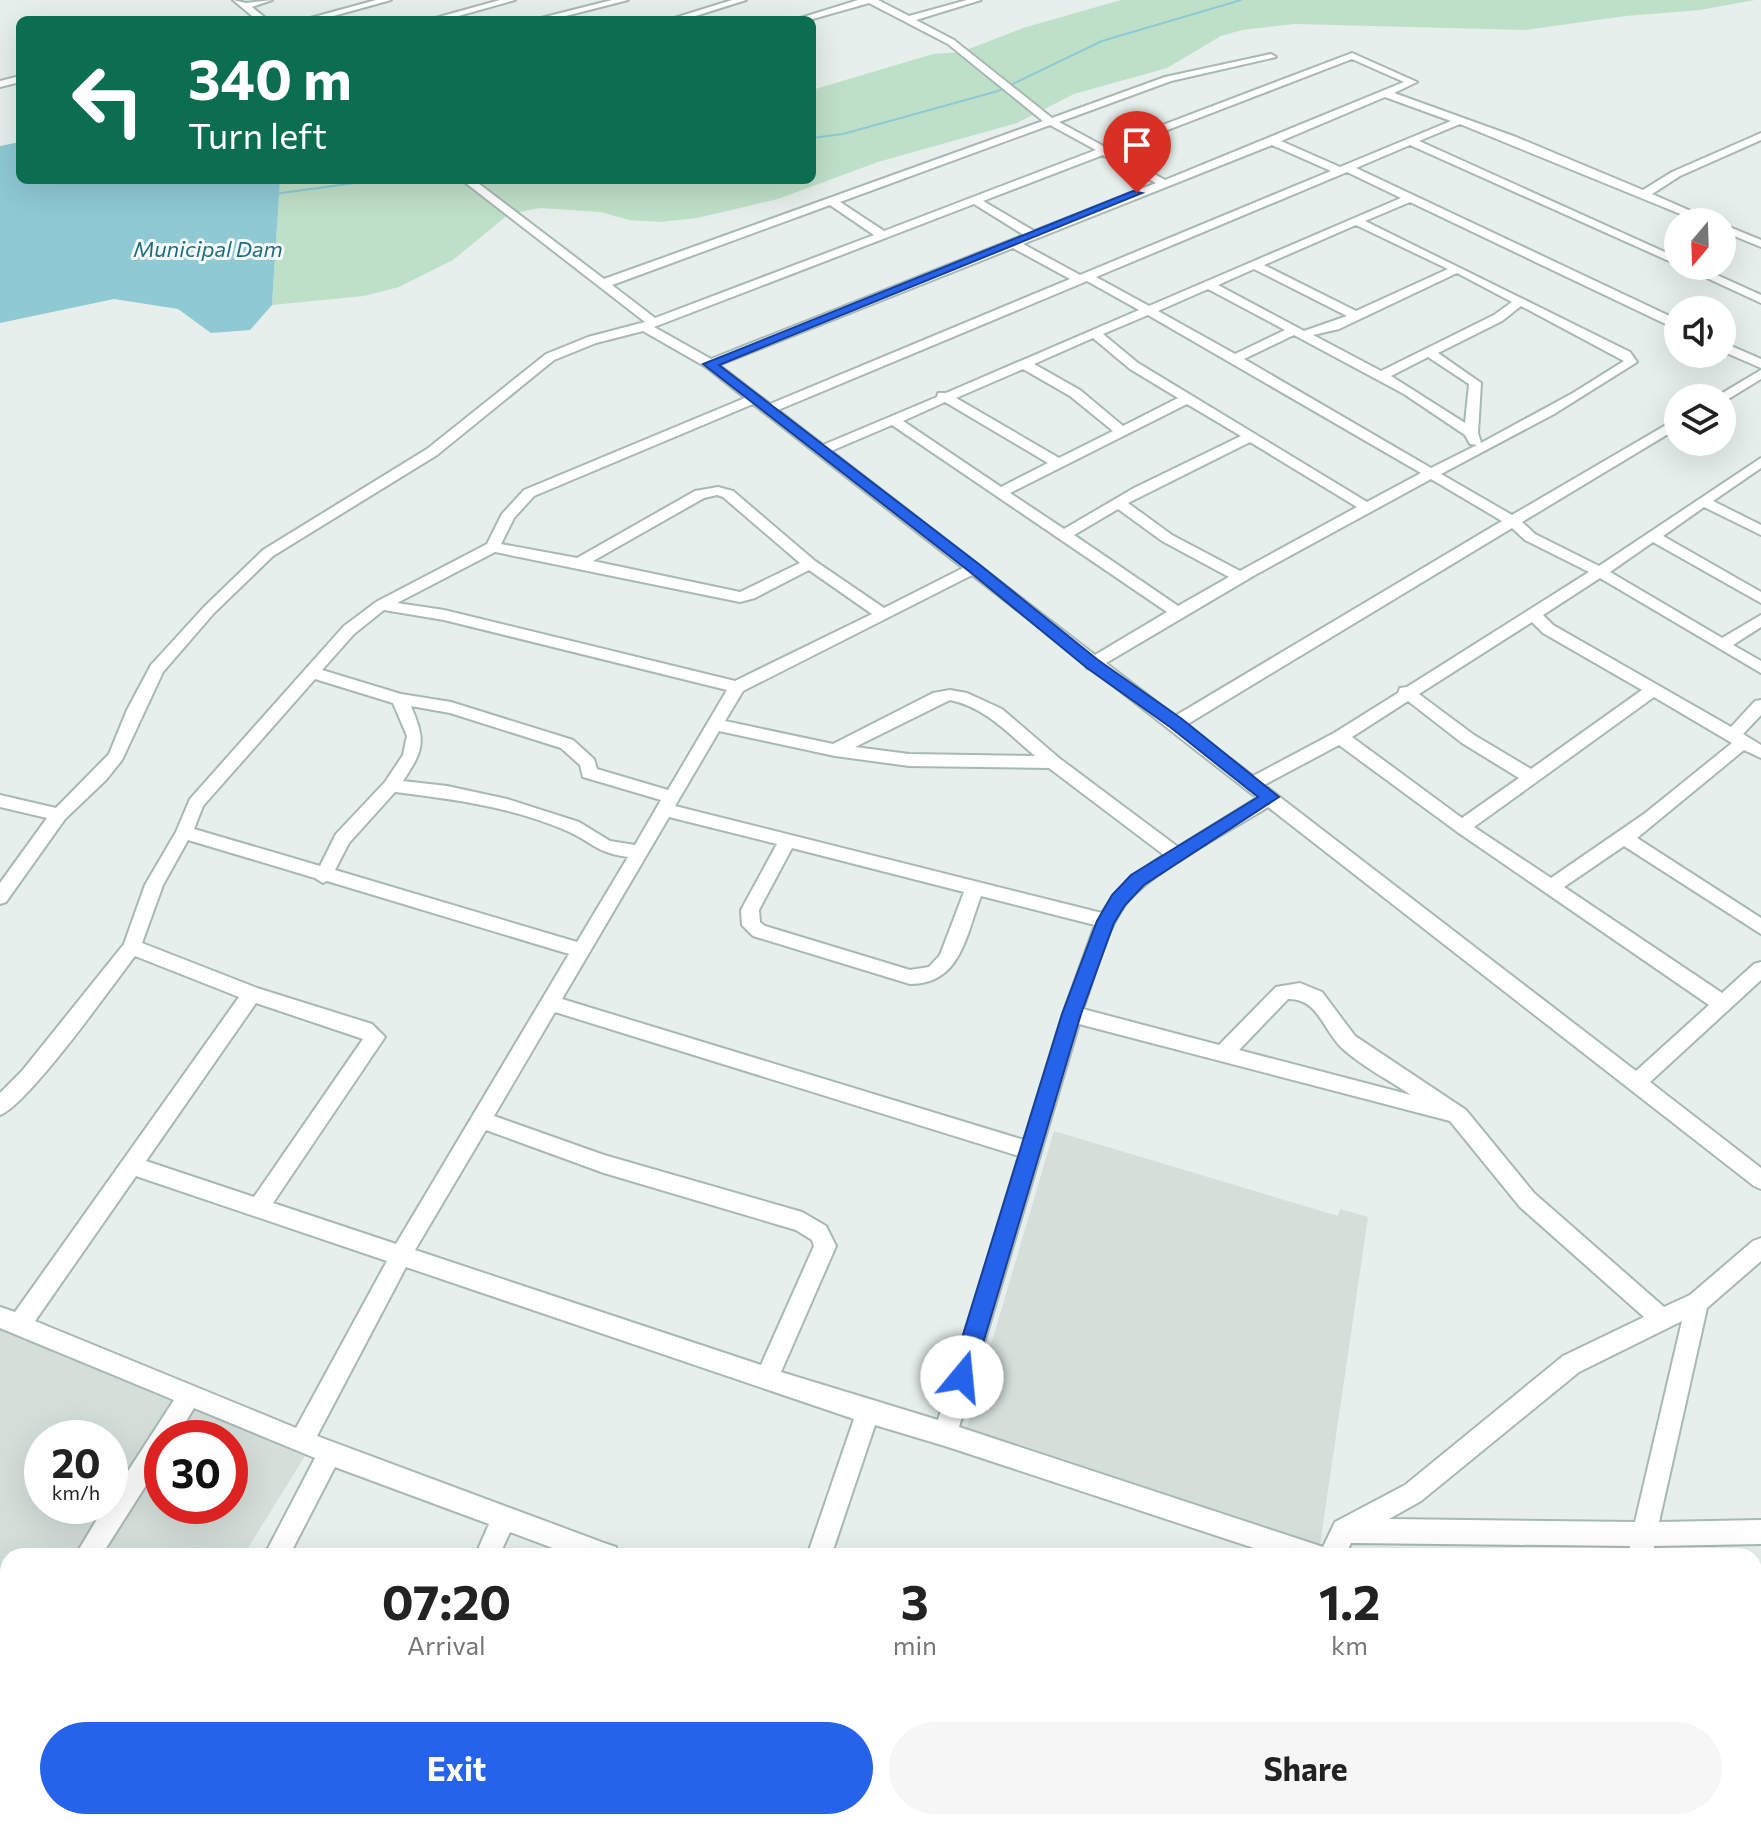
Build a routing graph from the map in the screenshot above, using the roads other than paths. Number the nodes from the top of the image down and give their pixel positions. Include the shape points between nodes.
1 (268, 0) edge
2 (387, 0) edge
3 (511, 0) edge
4 (624, 0) edge
5 (742, 0) edge
6 (870, 0) edge
7 (977, 0) edge
8 (241, 3) edge
9 (258, 16) edge
10 (324, 16) edge
11 (449, 16) edge
12 (558, 16) edge
13 (687, 16) edge
14 (813, 16) edge
15 (910, 19) junction
16 (1271, 57) dead end
17 (1386, 94) junction
18 (1459, 121) junction
19 (1051, 122) junction
20 (1761, 136) edge
21 (1272, 141) junction
22 (1410, 141) junction
23 (1107, 152) junction
24 (1343, 170) junction
25 (1163, 183) junction
26 (472, 184) edge
27 (1645, 194) junction
28 (1410, 198) junction
29 (976, 201) junction
30 (833, 202) junction
31 (1678, 208) edge
32 (1356, 221) junction
33 (1736, 233) edge
34 (1032, 235) junction
35 (883, 236) junction
36 (1013, 243) junction
37 (1761, 244) edge
38 (1664, 256) edge
39 (1255, 265) junction
40 (1457, 269) junction
41 (1084, 278) junction
42 (1718, 280) edge
43 (603, 284) junction
44 (1210, 285) junction
45 (1761, 299) edge
46 (1521, 301) junction
47 (1152, 311) junction
48 (1356, 316) junction
49 (1664, 318) edge
50 (650, 325) junction
51 (1095, 333) junction
52 (1297, 333) junction
53 (1427, 351) junction
54 (1736, 352) edge
55 (1235, 359) junction
56 (710, 364) junction
57 (1024, 364) junction
58 (1761, 364) edge
59 (1761, 374) edge
60 (1381, 376) junction
61 (1736, 389) edge
62 (943, 396) junction
63 (753, 399) junction
64 (1187, 399) junction
65 (768, 410) junction
66 (892, 419) junction
67 (1664, 430) edge
68 (1121, 431) junction
69 (1471, 433) junction
70 (1250, 437) junction
71 (1479, 448) junction
72 (821, 451) junction
73 (1058, 463) junction
74 (1758, 468) edge
75 (1432, 473) junction
76 (1001, 492) junction
77 (1703, 501) junction
78 (1119, 503) junction
79 (1366, 507) junction
80 (1514, 522) junction
81 (1761, 531) edge
82 (1064, 535) junction
83 (1653, 536) junction
84 (493, 547) junction
85 (579, 563) junction
86 (810, 564) junction
87 (975, 568) junction
88 (1600, 572) junction
89 (1240, 577) junction
90 (1761, 598) edge
91 (381, 605) junction
92 (1177, 612) junction
93 (1533, 614) junction
94 (884, 615) junction
95 (1761, 620) edge
96 (1723, 644) junction
97 (1092, 664) junction
98 (1761, 668) edge
99 (311, 672) junction
100 (737, 687) junction
101 (1655, 689) junction
102 (1406, 692) junction
103 (400, 699) junction
104 (1761, 705) edge
105 (1176, 723) junction
106 (715, 724) junction
107 (1340, 737) junction
108 (1739, 738) junction
109 (835, 750) junction
110 (1761, 752) edge
111 (1053, 762) junction
112 (1533, 778) junction
113 (1253, 784) junction
114 (391, 786) junction
115 (1271, 797) junction
116 (0, 801) edge
117 (668, 803) junction
118 (59, 815) junction
119 (1462, 827) junction
120 (184, 832) junction
121 (788, 839) junction
122 (1626, 839) junction
123 (639, 852) junction
124 (1175, 854) junction
125 (323, 876) junction
126 (975, 887) junction
127 (1551, 887) junction
128 (0, 897) edge
129 (1106, 921) junction
130 (1761, 927) edge
131 (132, 947) junction
132 (581, 950) junction
133 (1761, 969) edge
134 (252, 994) junction
135 (550, 1003) junction
136 (1721, 1003) junction
137 (1072, 1014) junction
138 (1224, 1052) junction
139 (1637, 1082) junction
140 (0, 1106) edge
141 (1459, 1116) junction
142 (482, 1120) junction
143 (1030, 1151) junction
144 (134, 1166) junction
145 (1761, 1180) edge
146 (258, 1208) junction
147 (1761, 1248) edge
148 (401, 1255) junction
149 (1698, 1302) junction
150 (10, 1320) edge
151 (1664, 1321) junction
152 (768, 1376) junction
153 (190, 1394) junction
154 (868, 1412) junction
155 (173, 1420) edge
156 (945, 1434) junction
157 (302, 1440) junction
158 (330, 1453) junction
159 (144, 1466) edge
160 (504, 1518) junction
161 (1344, 1531) junction
162 (1761, 1532) edge
163 (1644, 1545) edge
164 (92, 1548) edge
165 (280, 1548) edge
166 (491, 1548) edge
167 (585, 1548) edge
168 (822, 1548) edge
169 (1291, 1548) edge
170 (1336, 1548) edge

1 - 8 street
2 - 10 street
3 - 11 street
4 - 12 street
5 - 13 street
6 - 14 street
6 - 15 street
7 - 15 street
8 - 9 street
15 - 19 street via 951,42
16 - 19 street via 1190,72
17 - 18 street
17 - 21 street
17 - 23 street via 1412,82 1352,56
18 - 22 street
18 - 27 street
19 - 23 street
19 - 30 street
20 - 27 street via 1676,174
21 - 24 street
21 - 25 street
22 - 24 street
22 - 38 street
23 - 25 street
23 - 29 street
24 - 28 street
24 - 41 street
25 - 34 street
26 - 43 street
27 - 31 street
28 - 32 street
28 - 49 street
29 - 34 street
29 - 35 street
30 - 35 street
30 - 43 street
32 - 39 street
32 - 40 street
33 - 37 street
34 - 36 street
35 - 50 street
36 - 41 street
36 - 56 street
39 - 44 street
39 - 48 street
40 - 46 street
40 - 48 street
41 - 47 street
41 - 65 street
42 - 45 street
43 - 50 street
44 - 47 street
44 - 52 street
46 - 53 street via 1498,318
46 - 71 street via 1631,362
47 - 51 street
47 - 55 street
48 - 52 street
50 - 56 street
50 - 118 street via 550,357 432,452 268,553 157,669 116,756
51 - 57 street
51 - 64 street via 1134,366
52 - 55 street
52 - 60 street
53 - 60 street
53 - 69 street via 1475,383
54 - 58 street
55 - 75 street
56 - 63 street
57 - 62 street
57 - 68 street via 1075,393
59 - 61 street
60 - 69 street
62 - 66 street
62 - 73 street
63 - 65 street
63 - 84 street via 529,493 504,518
64 - 68 street
64 - 70 street
65 - 72 street
66 - 72 street
66 - 76 street
67 - 80 street
68 - 73 street
69 - 71 street
70 - 78 street
70 - 79 street
71 - 75 street
72 - 87 street
73 - 76 street
74 - 77 street
75 - 79 street
75 - 80 street
76 - 82 street
77 - 81 street
77 - 83 street
78 - 82 street
78 - 89 street via 1167,538
79 - 89 street
80 - 88 street via 1530,537
80 - 105 street
82 - 92 street
83 - 88 street
83 - 90 street
84 - 85 street
84 - 91 street
85 - 86 street via 740,597
85 - 86 street via 700,494 718,491
86 - 94 street
87 - 94 street
87 - 97 street
88 - 93 street
88 - 96 street
89 - 92 street
91 - 99 street via 349,630
91 - 100 street via 444,615
92 - 97 street
93 - 101 street via 1548,629
93 - 102 street
94 - 100 street
95 - 96 street
96 - 98 street
97 - 105 street
99 - 103 street
99 - 120 street via 196,803
100 - 106 street
101 - 108 street
101 - 112 street
102 - 107 street
102 - 112 street via 1468,739
103 - 114 street via 415,736 411,756
103 - 117 street via 451,708 567,744 588,763 589,773
104 - 108 street
105 - 113 street
106 - 109 street
106 - 117 street
107 - 113 street
107 - 119 street
108 - 110 street
108 - 122 street via 1689,792
109 - 111 street via 909,760
109 - 111 street via 950,695 996,713
111 - 124 street
112 - 119 street
113 - 115 street
114 - 123 street via 507,805 573,826 606,847
114 - 125 street via 342,839
115 - 124 street
115 - 139 street
116 - 118 street
117 - 121 street
117 - 123 street
118 - 128 street
119 - 127 street
120 - 125 street
120 - 131 street via 154,885
121 - 126 street
121 - 126 street via 750,910 751,925 910,977 936,972 948,959
122 - 127 street
122 - 130 street
123 - 132 street
124 - 129 street via 1138,880
125 - 132 street
126 - 129 street
127 - 136 street
129 - 137 street
131 - 134 street
131 - 140 street
132 - 135 street
133 - 136 street
134 - 144 street
134 - 146 street via 375,1037
135 - 142 street
135 - 143 street
136 - 139 street
137 - 138 street
137 - 143 street
138 - 141 street
138 - 141 street via 1283,992 1300,991 1315,997 1348,1042
139 - 145 street
141 - 151 street via 1527,1200
142 - 148 street
142 - 152 street via 604,1164 802,1222 819,1233 825,1246
143 - 156 street
144 - 146 street
144 - 150 street
146 - 148 street
147 - 149 street
148 - 152 street
148 - 157 street
149 - 151 street
149 - 163 street
150 - 153 street
151 - 161 street via 1571,1364 1413,1493
152 - 154 street
153 - 155 street
153 - 157 street
154 - 156 street
154 - 168 street
156 - 169 street
157 - 158 street
158 - 160 street
158 - 165 street
159 - 164 street
160 - 166 street
160 - 167 street
161 - 163 street
161 - 170 street
162 - 163 street

